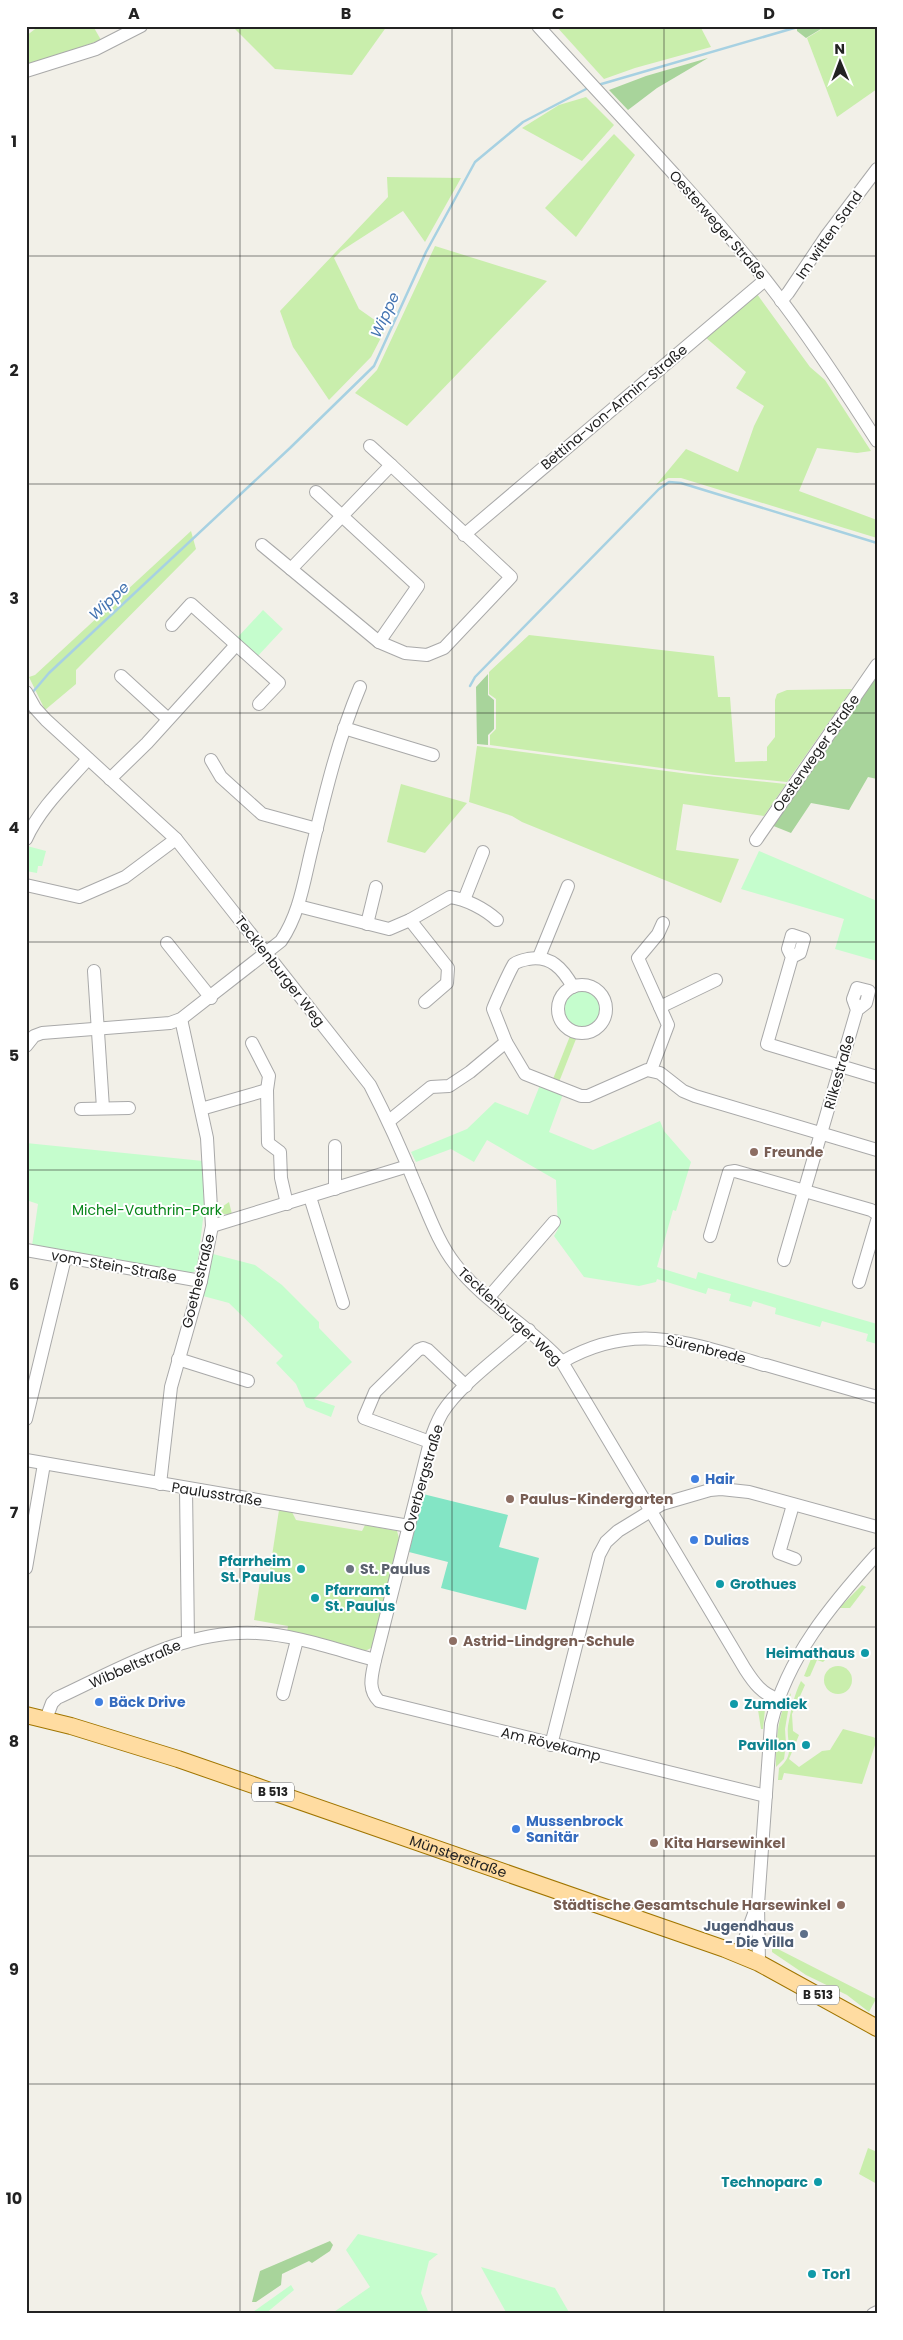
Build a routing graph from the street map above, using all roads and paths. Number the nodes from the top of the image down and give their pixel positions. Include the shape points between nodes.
1 (141, 26) edge
2 (538, 26) edge
3 (26, 71) edge
4 (877, 169) edge
5 (765, 280) junction
6 (781, 301) junction
7 (877, 441) edge
8 (370, 446) dead end
9 (391, 465) junction
10 (316, 492) dead end
11 (341, 515) junction
12 (464, 535) junction
13 (262, 545) dead end
14 (290, 569) junction
15 (172, 625) dead end
16 (379, 642) junction
17 (236, 645) junction
18 (877, 666) edge
19 (121, 676) dead end
20 (360, 687) dead end
21 (26, 692) edge
22 (259, 704) dead end
23 (168, 719) junction
24 (344, 728) junction
25 (433, 755) dead end
26 (88, 759) junction
27 (211, 760) dead end
28 (110, 779) junction
29 (316, 829) junction
30 (26, 839) edge
31 (176, 840) junction
32 (756, 840) dead end
33 (483, 852) dead end
34 (26, 886) edge
35 (568, 886) dead end
36 (376, 887) dead end
37 (464, 900) junction
38 (298, 906) junction
39 (410, 920) junction
40 (497, 920) dead end
41 (663, 922) dead end
42 (366, 924) junction
43 (167, 943) dead end
44 (267, 954) junction
45 (792, 956) dead end
46 (539, 957) junction
47 (94, 971) dead end
48 (716, 980) dead end
49 (573, 987) dead end
50 (211, 998) junction
51 (425, 1002) dead end
52 (660, 1007) junction
53 (858, 1010) dead end
54 (181, 1019) junction
55 (99, 1028) junction
56 (506, 1042) junction
57 (252, 1043) dead end
58 (26, 1046) edge
59 (841, 1066) junction
60 (652, 1070) junction
61 (877, 1077) edge
62 (267, 1090) junction
63 (81, 1108) dead end
64 (103, 1108) junction
65 (129, 1108) dead end
66 (201, 1109) junction
67 (389, 1120) junction
68 (821, 1134) junction
69 (335, 1146) dead end
70 (877, 1150) edge
71 (408, 1166) junction
72 (336, 1189) junction
73 (804, 1191) junction
74 (310, 1197) junction
75 (288, 1204) junction
76 (877, 1214) edge
77 (877, 1221) edge
78 (554, 1222) dead end
79 (212, 1226) junction
80 (710, 1236) dead end
81 (26, 1250) edge
82 (65, 1258) junction
83 (784, 1260) dead end
84 (201, 1281) junction
85 (859, 1282) dead end
86 (489, 1297) junction
87 (343, 1303) dead end
88 (529, 1330) junction
89 (178, 1359) junction
90 (562, 1362) junction
91 (248, 1381) dead end
92 (466, 1386) junction
93 (877, 1397) edge
94 (26, 1419) edge
95 (430, 1442) junction
96 (26, 1460) edge
97 (44, 1464) junction
98 (160, 1484) junction
99 (186, 1488) junction
100 (793, 1505) junction
101 (651, 1510) junction
102 (409, 1526) junction
103 (877, 1527) edge
104 (877, 1554) edge
105 (795, 1559) dead end
106 (26, 1568) edge
107 (188, 1640) junction
108 (297, 1640) junction
109 (375, 1660) junction
110 (283, 1694) dead end
111 (778, 1699) junction
112 (26, 1715) edge
113 (46, 1719) junction
114 (551, 1745) junction
115 (766, 1796) junction
116 (758, 1904) junction
117 (740, 1955) junction
118 (759, 1964) junction
119 (877, 2028) edge
120 (877, 2312) edge
121 (873, 2314) edge

1 - 3 street via 96,48
2 - 5 street, Oesterweger Straße
4 - 6 street, Im witten Sand
5 - 6 street, Oesterweger Straße
5 - 12 street, Bettina-von-Armin-Straße
6 - 7 street, Oesterweger Straße
8 - 9 street
9 - 11 street
9 - 12 street
10 - 11 street
11 - 14 street
11 - 16 street via 418,586
12 - 16 street via 511,578 444,648 427,655 405,654
13 - 14 street
14 - 16 street
15 - 17 street via 191,604
17 - 22 street via 278,683
17 - 23 street
18 - 32 street, Oesterweger Straße
19 - 23 street
20 - 24 street
21 - 26 street, Tecklenburger Weg via 35,708
23 - 28 street
24 - 25 street
24 - 29 street
26 - 28 street, Tecklenburger Weg
26 - 30 street via 47,805
27 - 29 street via 221,777 262,814
28 - 31 street, Tecklenburger Weg
29 - 38 street
31 - 34 street via 125,877 79,897
31 - 44 street, Tecklenburger Weg
33 - 37 street
35 - 46 street
36 - 42 street
37 - 39 street via 445,898
37 - 40 street via 489,912
38 - 42 street
38 - 44 street via 286,934
39 - 42 street via 389,929
39 - 51 street via 448,968 447,983
41 - 52 street via 658,934 638,958
43 - 50 street
44 - 50 street
44 - 67 street, Tecklenburger Weg via 370,1085
45 - 59 street via 767,1044
46 - 49 street via 559,966
46 - 56 street via 515,963 495,1001 492,1010
47 - 55 street
48 - 52 street
50 - 54 street
52 - 60 street via 668,1030
53 - 59 street, Rilkestraße
54 - 55 street via 170,1023
54 - 66 street, Goethestraße
55 - 58 street via 42,1033 34,1036
55 - 64 street
56 - 60 street via 525,1074 581,1096
56 - 67 street via 470,1072 449,1086 432,1087
57 - 62 street via 269,1076
59 - 61 street
59 - 68 street, Rilkestraße
60 - 68 street via 695,1096
62 - 66 street
62 - 75 street via 268,1144 280,1152
63 - 64 street
64 - 65 street
66 - 79 street, Goethestraße via 208,1148
67 - 71 street, Tecklenburger Weg
68 - 70 street
68 - 73 street, Rilkestraße
69 - 72 street
71 - 72 street
71 - 86 street, Tecklenburger Weg via 445,1249 465,1276
72 - 74 street
73 - 76 street
73 - 80 street via 736,1171 729,1172
73 - 83 street, Rilkestraße
74 - 75 street
74 - 87 street
75 - 79 street
77 - 85 street
78 - 86 street
79 - 84 street, Goethestraße
81 - 82 street, vom-Stein-Straße
82 - 84 street, vom-Stein-Straße
82 - 94 street
84 - 89 street, Goethestraße
86 - 88 street, Tecklenburger Weg
88 - 90 street, Tecklenburger Weg
88 - 92 street, Overbergstraße
89 - 91 street
89 - 98 street, Goethestraße via 170,1395
90 - 93 street, Sürenbrede via 604,1344 653,1337 690,1342
90 - 101 street, Tecklenburger Weg
92 - 95 street, Overbergstraße via 442,1413
92 - 95 street via 422,1348 375,1392 364,1418
95 - 102 street, Overbergstraße
96 - 97 street, Paulusstraße
97 - 98 street, Paulusstraße
97 - 106 street
98 - 99 street, Paulusstraße
99 - 102 street, Paulusstraße
99 - 107 street
100 - 101 street via 750,1492 722,1489 683,1497
100 - 103 street
100 - 105 street via 779,1553
101 - 111 street, Tecklenburger Weg via 745,1670 763,1692
101 - 114 street via 618,1531 606,1542 599,1555
102 - 109 street, Overbergstraße
104 - 111 street via 804,1644
107 - 108 street, Wibbeltstraße via 236,1633 258,1633
107 - 113 street, Wibbeltstraße via 58,1698 52,1703
108 - 109 street, Wibbeltstraße
108 - 110 street
109 - 114 street, Am Rövekamp via 371,1688 379,1701
111 - 115 street via 771,1724
112 - 113 main road, Münsterstraße / B 513
113 - 117 main road, Münsterstraße / B 513 via 178,1759
114 - 115 street, Am Rövekamp
115 - 116 street
116 - 117 street
116 - 118 street
117 - 118 main road, Münsterstraße / B 513
118 - 119 main road, Münsterstraße / B 513
120 - 121 street

